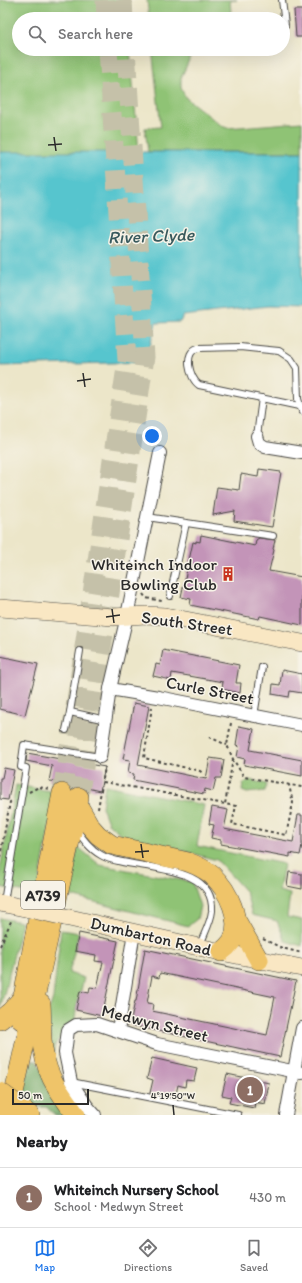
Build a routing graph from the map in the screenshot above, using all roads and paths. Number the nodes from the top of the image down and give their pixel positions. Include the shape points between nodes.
1 (282, 0) edge
2 (283, 12) edge
3 (262, 398) junction
4 (301, 408) edge
5 (257, 436) joint
6 (160, 453) dead end
7 (302, 453) edge
8 (147, 517) junction
9 (186, 523) junction
10 (273, 536) dead end
11 (170, 596) dead end
12 (0, 608) edge
13 (127, 616) junction
14 (302, 643) edge
15 (80, 651) dead end
16 (262, 667) dead end
17 (110, 689) junction
18 (153, 696) junction
19 (70, 712) junction
20 (233, 712) junction
21 (254, 716) junction
22 (106, 720) junction
23 (302, 725) edge
24 (66, 730) dead end
25 (209, 737) dead end
26 (227, 745) junction
27 (100, 757) joint
28 (233, 759) junction
29 (204, 774) dead end
30 (103, 782) dead end
31 (289, 785) junction
32 (302, 787) edge
33 (22, 795) junction
34 (224, 804) junction
35 (68, 807) junction
36 (0, 857) edge
37 (12, 905) edge
38 (235, 918) junction
39 (134, 932) junction
40 (262, 938) dead end
41 (0, 946) edge
42 (199, 947) junction
43 (220, 952) junction
44 (302, 953) edge
45 (259, 960) junction
46 (302, 968) edge
47 (31, 992) junction
48 (0, 1020) edge
49 (302, 1028) edge
50 (118, 1030) junction
51 (298, 1072) edge
52 (71, 1082) junction
53 (0, 1092) edge
54 (0, 1107) edge
55 (0, 1111) edge
56 (16, 1113) edge
57 (76, 1115) edge
58 (95, 1115) edge
59 (238, 1115) edge
60 (286, 1115) edge

1 - 2 lane
3 - 4 lane
3 - 4 lane via 199,385 191,371 190,352 195,348 226,346 284,353 297,368 298,399
3 - 5 lane
5 - 7 street via 259,443 265,447
6 - 8 street
8 - 9 lane
8 - 13 street
9 - 10 lane
9 - 11 lane
12 - 13 street, South Street
13 - 14 street, South Street via 165,616
13 - 17 street
15 - 19 lane
16 - 21 lane
17 - 18 street, Curle Street
17 - 22 street
18 - 20 street, Curle Street
18 - 29 path via 144,758 200,770
19 - 22 lane
19 - 24 lane
20 - 21 street, Curle Street
20 - 26 path
21 - 23 street, Curle Street
22 - 27 street
25 - 26 path
26 - 28 path
27 - 33 lane via 24,745 21,767 26,768
28 - 31 path via 244,777
28 - 34 path
30 - 34 path
31 - 32 path
31 - 34 path via 293,803 286,835 232,824 236,806
33 - 35 path via 39,787
33 - 36 path via 10,802
33 - 37 lane
35 - 38 main road via 112,845 188,862 212,874 229,899
35 - 42 lane via 92,849 103,856 125,863 172,871 193,878 202,885 212,900 212,912
35 - 47 main road, A739
37 - 39 street, Dumbarton Road, bridge
37 - 41 path
38 - 43 main road via 232,940
38 - 45 main road
39 - 42 street, Dumbarton Road
39 - 50 street
40 - 44 path via 282,948
42 - 43 street, Dumbarton Road
43 - 45 street, Dumbarton Road
45 - 46 street, Dumbarton Road
47 - 48 main road
47 - 55 main road, A739 via 22,1012
47 - 56 main road, A739
47 - 57 main road via 42,1017 46,1065 52,1081
49 - 51 street
50 - 51 street, Medwyn Street via 158,1044
50 - 52 street, Medwyn Street via 97,1024 76,1025 68,1030 65,1053
51 - 60 street
52 - 58 street, Medwyn Street
52 - 59 lane
53 - 56 main road, bridge
54 - 56 main road, bridge

